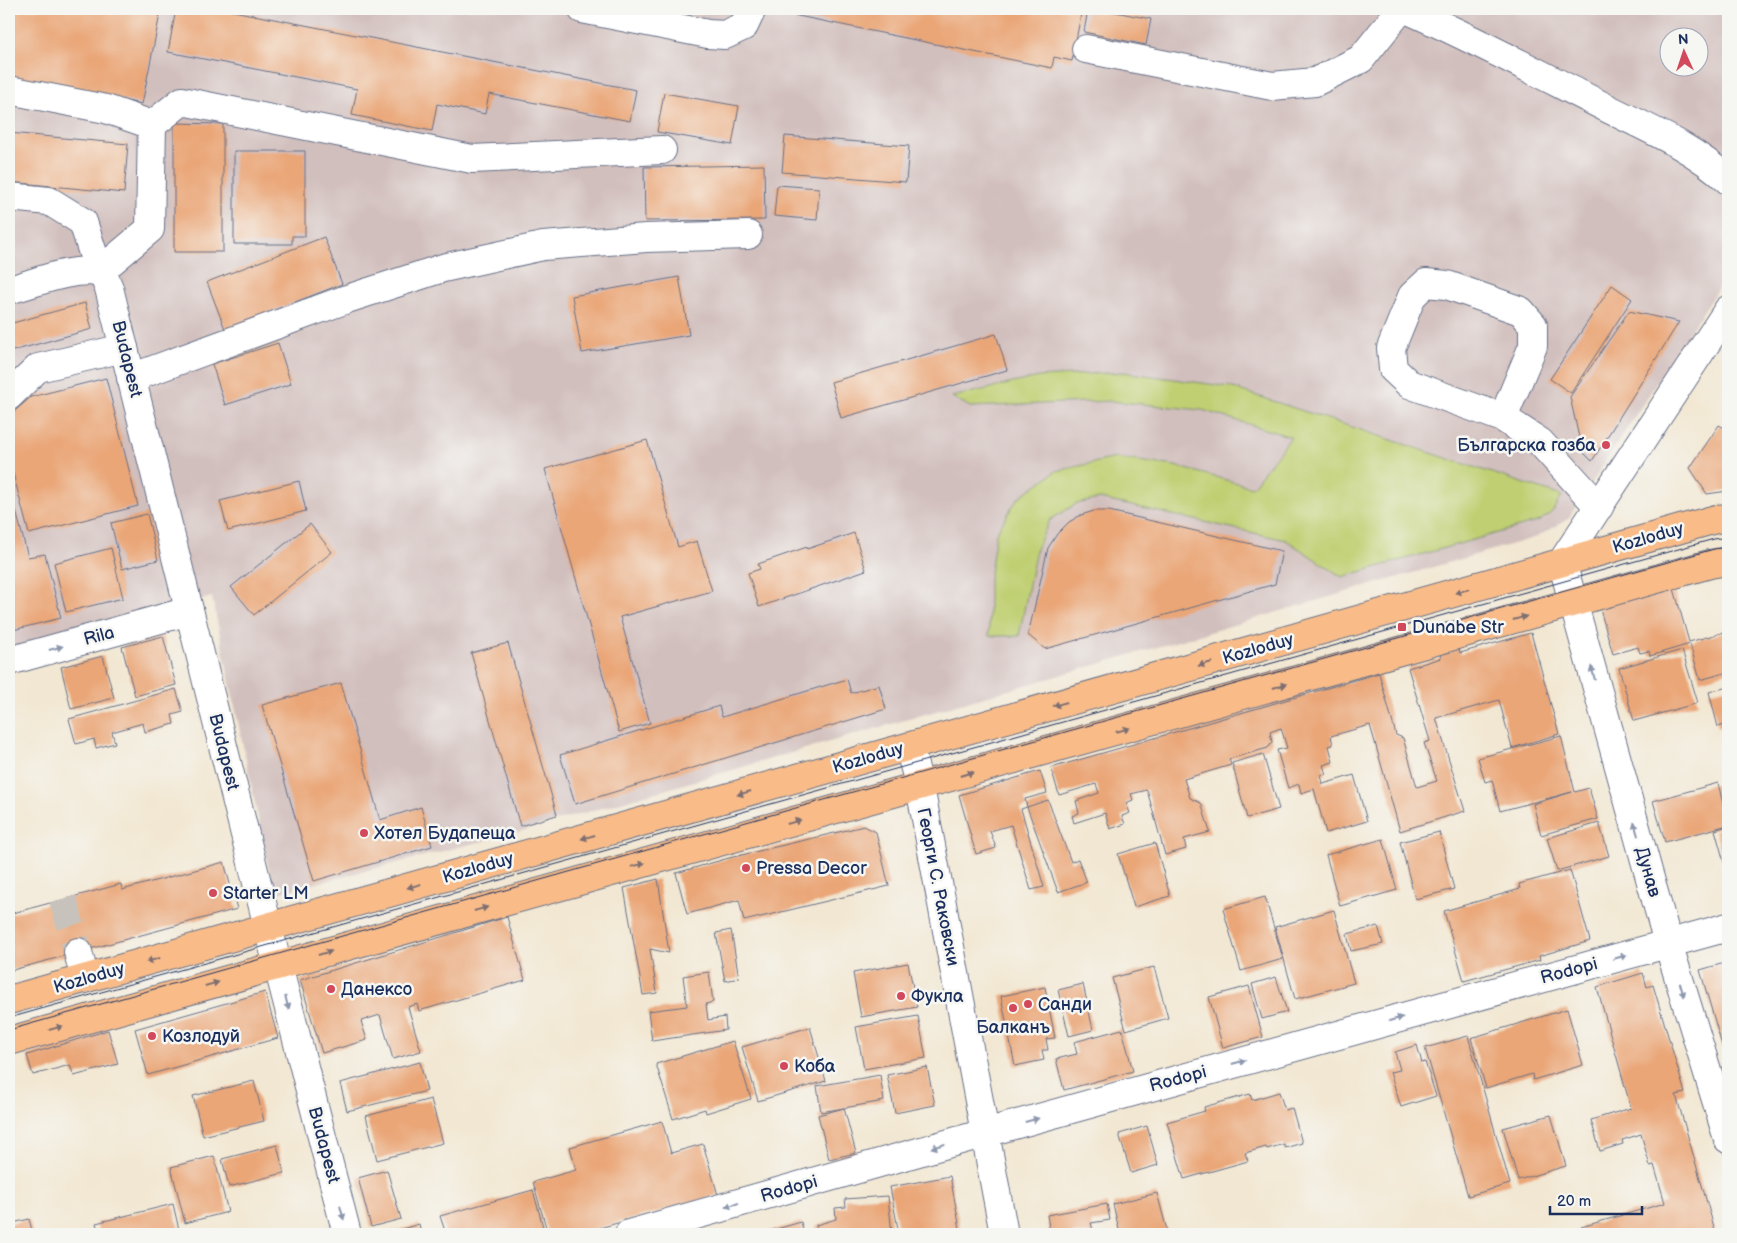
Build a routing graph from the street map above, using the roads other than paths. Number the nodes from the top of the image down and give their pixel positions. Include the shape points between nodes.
1 (582, 9) edge
2 (752, 9) edge
3 (1400, 9) edge
4 (1406, 9) edge
5 (1086, 50) dead end
6 (9, 90) edge
7 (152, 124) junction
8 (662, 150) dead end
9 (1728, 180) edge
10 (9, 197) edge
11 (748, 235) dead end
12 (100, 272) junction
13 (9, 290) edge
14 (1728, 310) edge
15 (124, 348) junction
16 (131, 378) junction
17 (9, 396) edge
18 (1503, 418) junction
19 (1599, 507) junction
20 (1728, 518) edge
21 (1728, 561) edge
22 (1562, 562) junction
23 (1573, 603) junction
24 (189, 611) junction
25 (9, 661) edge
26 (909, 746) junction
27 (920, 787) junction
28 (1728, 926) edge
29 (268, 927) junction
30 (1668, 944) junction
31 (78, 952) tunnel mouth
32 (278, 966) junction
33 (85, 979) junction
34 (9, 1000) edge
35 (9, 1041) edge
36 (985, 1133) junction
37 (1728, 1139) edge
38 (347, 1234) edge
39 (630, 1234) edge
40 (1004, 1234) edge

1 - 2 street via 725,35 744,26
3 - 5 street via 1361,59 1316,82 1272,86
4 - 9 street via 1456,31 1676,143 1712,165
6 - 7 street via 106,109
7 - 8 street via 182,102 472,159
7 - 12 street via 150,229
10 - 12 street, Budapest via 49,201 83,222
11 - 16 street via 543,246 443,268
12 - 13 street via 75,272
12 - 15 street, Budapest via 109,288
14 - 19 street
15 - 16 street, Budapest
15 - 17 street via 38,368
16 - 24 street, Budapest
18 - 18 street via 1409,384 1393,369 1391,348 1412,296 1426,283 1447,285 1521,311 1533,325 1533,346
18 - 19 street via 1540,442
19 - 22 street
20 - 22 main road, Kozloduy
21 - 23 main road
22 - 23 street, Дунав
22 -> 26 main road, Kozloduy
27 -> 23 main road
30 -> 23 street, Дунав
25 -> 24 street, Rila
24 - 29 street, Budapest
26 - 27 street, Георги С. Раковски
26 -> 29 main road, Kozloduy
32 -> 27 main road
27 - 36 street, Георги С. Раковски
28 - 30 street, Rodopi
29 - 32 street, Budapest
29 -> 33 main road, Kozloduy
36 -> 30 street, Rodopi
30 -> 37 street, Дунав
31 - 33 street
35 -> 32 main road
32 -> 38 street, Budapest
33 - 34 main road, Kozloduy
36 -> 39 street, Rodopi
36 - 40 street, Георги С. Раковски

